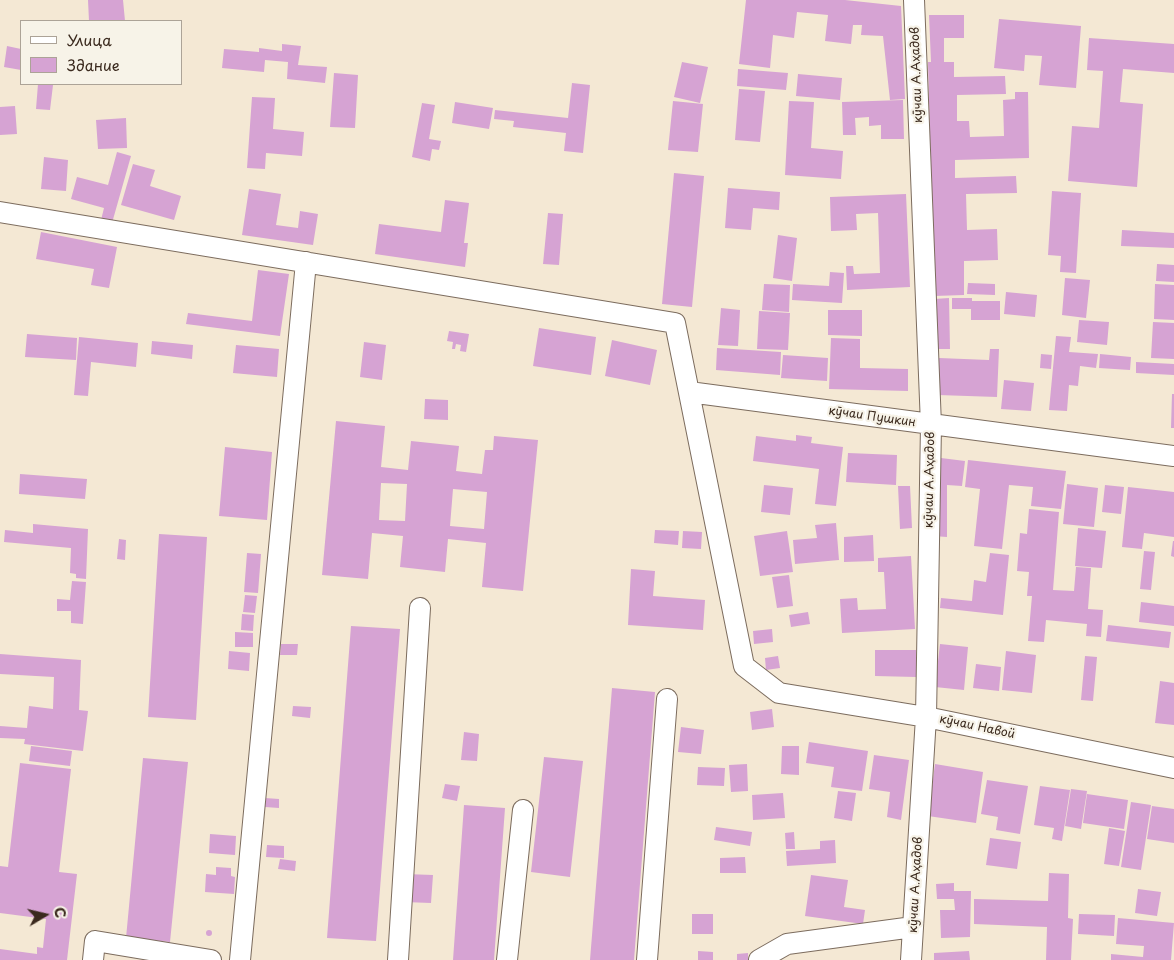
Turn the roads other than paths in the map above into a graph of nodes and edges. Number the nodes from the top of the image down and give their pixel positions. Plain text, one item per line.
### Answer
1 (914, 0) edge
2 (0, 212) edge
3 (306, 262) junction
4 (689, 392) junction
5 (931, 425) junction
6 (1174, 456) edge
7 (420, 608) dead end
8 (667, 699) dead end
9 (926, 717) junction
10 (1174, 768) edge
11 (522, 810) dead end
12 (913, 927) junction
13 (93, 960) edge
14 (210, 960) edge
15 (240, 960) edge
16 (398, 960) edge
17 (507, 960) edge
18 (647, 960) edge
19 (759, 960) edge
20 (911, 960) edge

1 - 5 street, кӯчаи А.Аҳадов
2 - 3 street
3 - 4 street
3 - 15 street
4 - 5 street, кӯчаи Пушкин
4 - 9 street, кӯчаи Навоӣ
5 - 6 street, кӯчаи Пушкин
5 - 9 street, кӯчаи А.Аҳадов
7 - 16 street
8 - 18 street
9 - 10 street, кӯчаи Навоӣ
9 - 12 street, кӯчаи А.Аҳадов
11 - 17 street
12 - 19 street
12 - 20 street, кӯчаи А.Аҳадов
13 - 14 street

